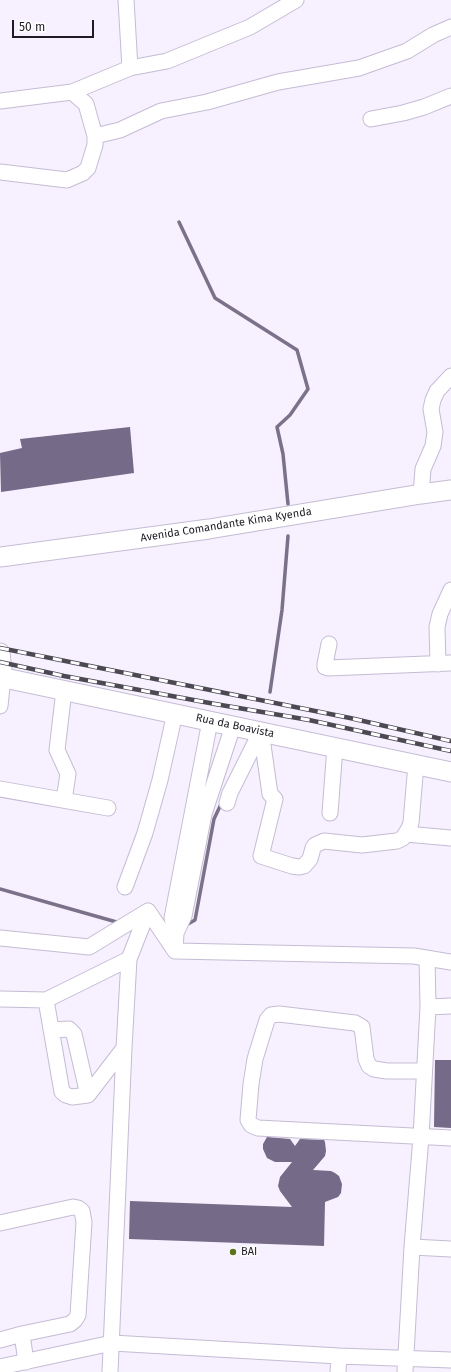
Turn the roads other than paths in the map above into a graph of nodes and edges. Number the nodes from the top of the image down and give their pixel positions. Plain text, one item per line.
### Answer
1 (126, 0) edge
2 (296, 0) edge
3 (451, 27) edge
4 (130, 68) junction
5 (72, 92) junction
6 (451, 96) edge
7 (0, 101) edge
8 (371, 119) dead end
9 (95, 136) junction
10 (0, 172) edge
11 (451, 376) edge
12 (451, 490) edge
13 (420, 494) junction
14 (0, 557) edge
15 (451, 590) edge
16 (329, 644) dead end
17 (0, 653) edge
18 (444, 664) edge
19 (7, 679) edge
20 (64, 690) junction
21 (0, 706) edge
22 (175, 713) junction
23 (210, 721) junction
24 (233, 726) junction
25 (261, 731) junction
26 (335, 747) junction
27 (416, 764) junction
28 (451, 772) edge
29 (0, 789) edge
30 (64, 800) junction
31 (227, 803) dead end
32 (108, 808) dead end
33 (330, 813) dead end
34 (406, 834) junction
35 (451, 838) edge
36 (126, 887) dead end
37 (148, 912) junction
38 (176, 933) junction
39 (0, 938) edge
40 (175, 951) junction
41 (427, 958) junction
42 (129, 959) junction
43 (451, 962) edge
44 (0, 999) edge
45 (46, 1000) junction
46 (451, 1006) edge
47 (428, 1007) junction
48 (51, 1030) junction
49 (124, 1048) junction
50 (424, 1071) junction
51 (88, 1095) junction
52 (421, 1137) junction
53 (451, 1138) edge
54 (0, 1223) edge
55 (412, 1247) junction
56 (451, 1248) edge
57 (22, 1334) junction
58 (0, 1340) edge
59 (112, 1343) junction
60 (339, 1356) junction
61 (451, 1360) edge
62 (26, 1362) junction
63 (405, 1365) edge
64 (0, 1367) edge
65 (110, 1372) edge
66 (338, 1372) edge

1 - 4 street
2 - 4 street
3 - 9 street
4 - 5 street
5 - 7 street
5 - 9 street
6 - 8 street
9 - 10 street
11 - 13 street
12 - 13 main road, Avenida Comandante Kima Kyenda
13 - 14 main road, Avenida Comandante Kima Kyenda
15 - 18 street
16 - 18 street
17 - 19 main road
19 - 20 main road, Rua da Boavista
19 - 21 street
20 - 22 main road, Rua da Boavista
20 - 30 street
22 - 23 main road, Rua da Boavista
22 - 36 street
23 - 24 main road, Rua da Boavista
23 - 38 street
24 - 25 main road, Rua da Boavista
24 - 38 street
25 - 26 main road, Rua da Boavista
25 - 31 street
25 - 34 street
26 - 27 main road, Rua da Boavista
26 - 33 street
27 - 28 main road, Rua da Boavista
27 - 34 street
29 - 30 street
30 - 32 street
34 - 35 street
37 - 39 street
37 - 40 street
37 - 42 street
38 - 40 street
40 - 41 street
41 - 43 street
41 - 47 street
42 - 45 street
42 - 49 street
44 - 45 street
45 - 48 street
46 - 47 street
47 - 50 street
48 - 51 street
48 - 51 street
49 - 51 street
49 - 59 street
50 - 52 street
50 - 52 street
52 - 53 street
52 - 55 street
54 - 57 street
55 - 56 street
55 - 63 street
57 - 58 street
57 - 62 street
59 - 60 street
59 - 62 street
59 - 65 street
60 - 63 street
60 - 66 street
61 - 63 street
62 - 64 street

